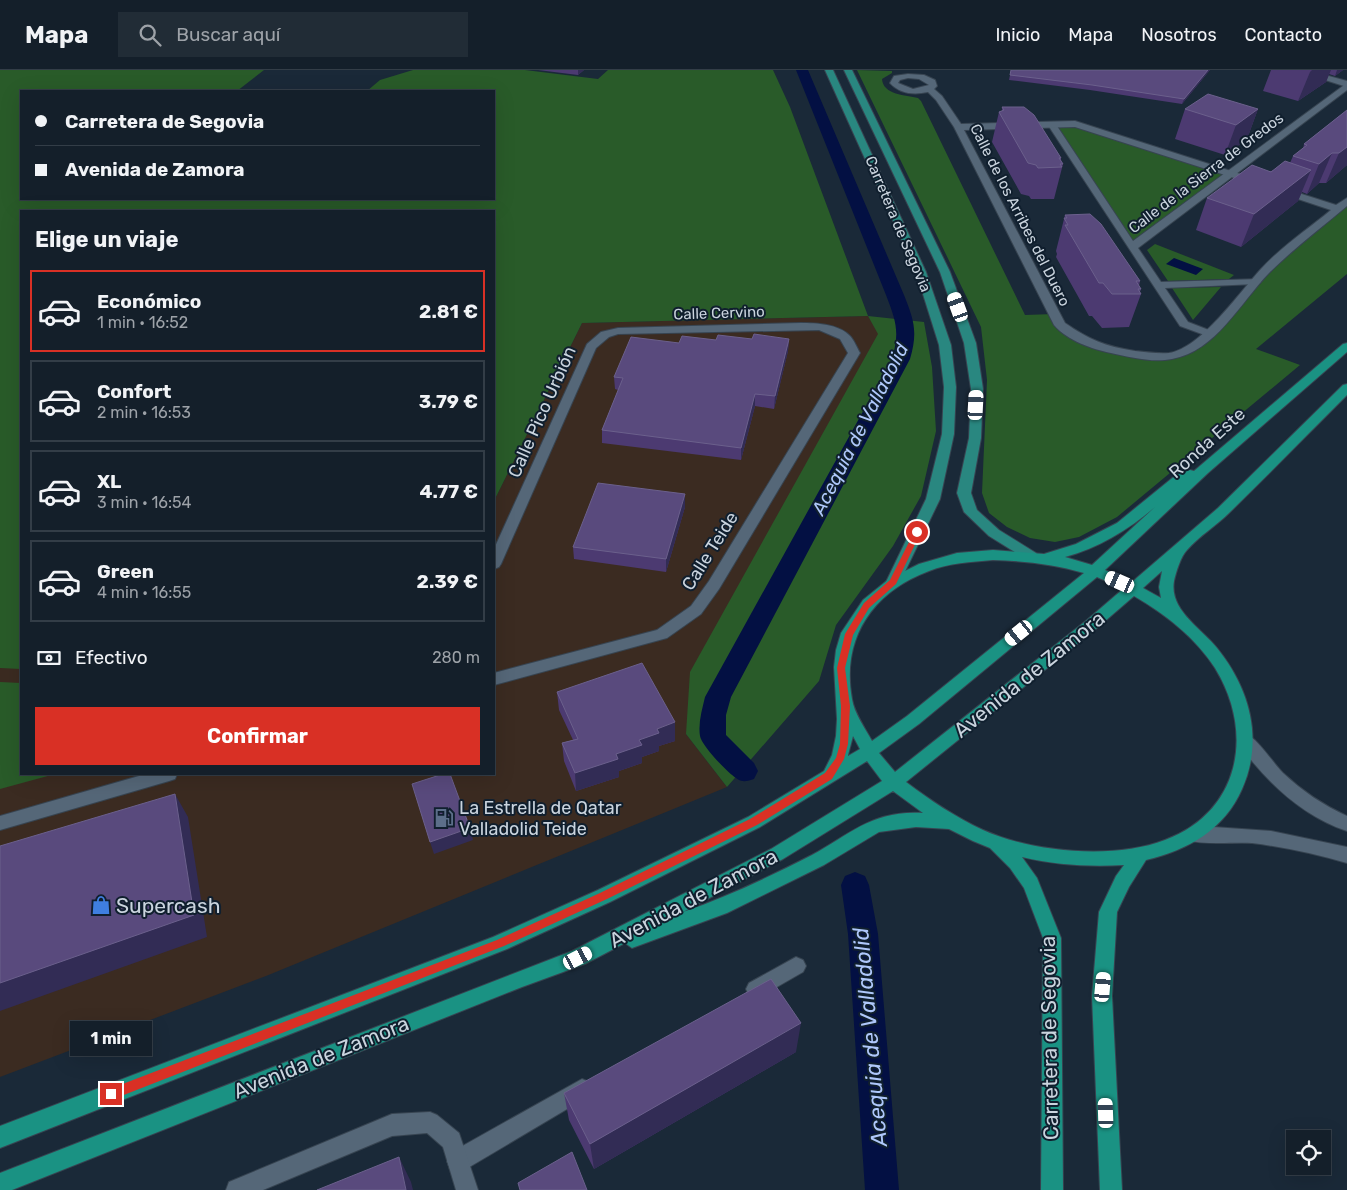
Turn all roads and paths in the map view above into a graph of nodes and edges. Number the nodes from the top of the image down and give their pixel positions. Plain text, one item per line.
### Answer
1 (829, 70) edge
2 (848, 70) edge
3 (1298, 70) edge
4 (928, 78) edge
5 (1347, 85) edge
6 (919, 91) junction
7 (939, 98) junction
8 (1052, 125) junction
9 (958, 127) junction
10 (1229, 174) junction
11 (1347, 201) edge
12 (1338, 209) junction
13 (1132, 247) junction
14 (1256, 281) junction
15 (1158, 285) junction
16 (834, 331) joint
17 (605, 334) joint
18 (1210, 334) junction
19 (1347, 346) edge
20 (1347, 388) edge
21 (1203, 470) junction
22 (1180, 548) junction
23 (1036, 557) junction
24 (495, 562) edge
25 (1095, 571) junction
26 (893, 582) junction
27 (1133, 588) junction
28 (1185, 624) junction
29 (495, 679) edge
30 (846, 706) junction
31 (1246, 741) junction
32 (868, 752) junction
33 (166, 775) edge
34 (829, 776) junction
35 (894, 782) junction
36 (949, 822) junction
37 (0, 823) edge
38 (1347, 824) edge
39 (1193, 835) junction
40 (995, 842) junction
41 (1140, 855) junction
42 (1347, 855) edge
43 (578, 958) junction
44 (796, 966) dead end
45 (737, 1000) edge
46 (600, 1079) edge
47 (0, 1138) edge
48 (458, 1161) junction
49 (0, 1184) edge
50 (237, 1190) edge
51 (467, 1190) edge
52 (1052, 1190) edge
53 (1111, 1190) edge

1 - 26 main road, Carretera de Segovia
2 - 23 main road, Carretera de Segovia
3 - 5 street
4 - 6 street
4 - 6 street
4 - 7 street, Calle de los Arribes del Duero
5 - 10 street, Calle de la Sierra de Gredos
6 - 7 street
7 - 9 street, Calle de los Arribes del Duero
8 - 9 street
8 - 10 street
8 - 13 street
9 - 18 street, Calle de los Arribes del Duero
10 - 12 street
10 - 13 street, Calle de la Sierra de Gredos
11 - 12 street, Calle de los Arribes del Duero
12 - 14 street, Calle de los Arribes del Duero
13 - 15 street, Calle de la Sierra de Gredos
14 - 15 street
14 - 18 street, Calle de los Arribes del Duero
15 - 18 street, Calle de la Sierra de Gredos
16 - 17 street, Calle Cervino
16 - 29 street, Calle Teide
17 - 24 street, Calle Pico Urbión
19 - 21 highway, Ronda Este
20 - 22 highway
21 - 23 highway
21 - 25 highway, Ronda Este
22 - 27 highway
22 - 28 highway
23 - 25 highway
23 - 26 highway
25 - 27 highway
25 - 32 highway, Avenida de Zamora
26 - 30 highway
27 - 28 highway
27 - 35 highway, Avenida de Zamora
28 - 31 highway
30 - 32 highway
30 - 34 highway
31 - 38 street
31 - 39 highway
32 - 34 highway, Avenida de Zamora
32 - 35 highway
33 - 37 street
34 - 47 highway, Avenida de Zamora
35 - 36 highway
35 - 43 highway, Avenida de Zamora
36 - 40 highway
36 - 43 highway
39 - 41 highway
39 - 42 street
40 - 41 highway
40 - 52 highway, Carretera de Segovia
41 - 53 highway
43 - 49 highway, Avenida de Zamora
44 - 45 street
46 - 48 street
48 - 50 street
48 - 51 street

